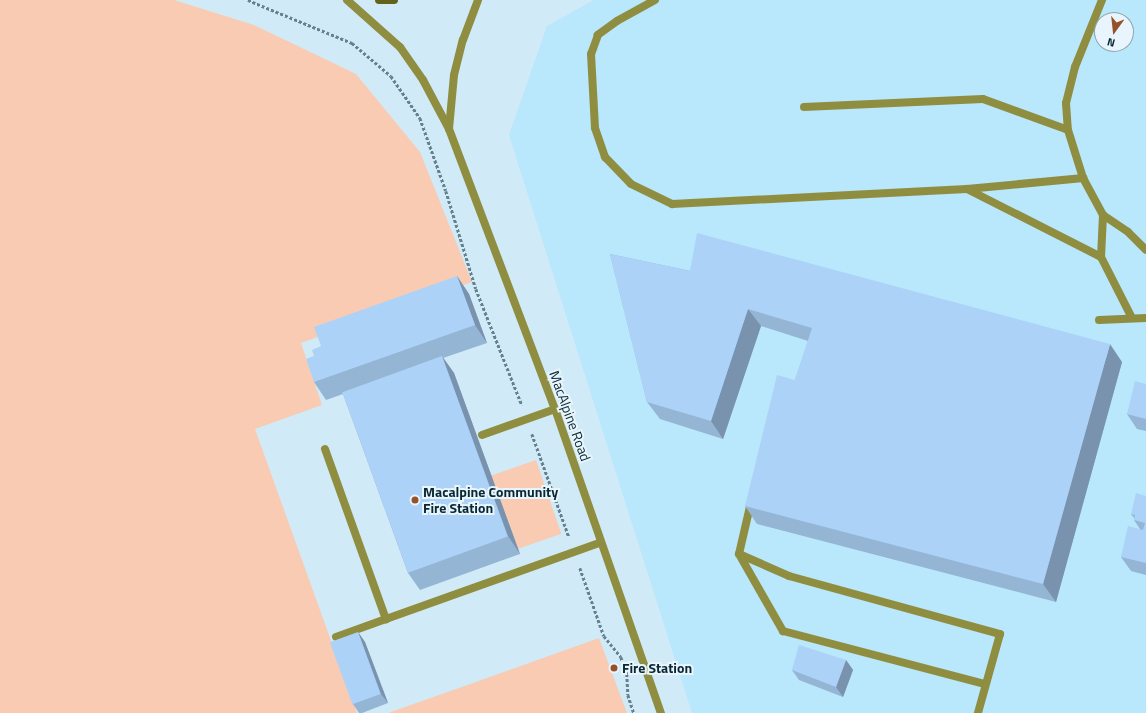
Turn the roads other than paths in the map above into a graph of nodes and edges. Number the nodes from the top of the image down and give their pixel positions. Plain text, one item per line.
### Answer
1 (347, 0) edge
2 (379, 0) edge
3 (394, 0) edge
4 (478, 0) edge
5 (655, 0) edge
6 (1102, 0) edge
7 (804, 107) dead end
8 (450, 129) junction
9 (1068, 130) junction
10 (1083, 178) junction
11 (967, 189) junction
12 (1103, 215) junction
13 (1146, 250) edge
14 (1101, 257) junction
15 (1132, 318) junction
16 (1146, 318) edge
17 (1099, 320) dead end
18 (555, 409) junction
19 (482, 435) dead end
20 (325, 449) dead end
21 (753, 493) edge
22 (600, 543) junction
23 (739, 554) junction
24 (386, 619) junction
25 (336, 637) dead end
26 (985, 684) junction
27 (661, 713) edge
28 (978, 713) edge

1 - 8 street, MacAlpine Road
2 - 3 main road
4 - 8 street, MacAlpine Road
5 - 11 street
6 - 9 street
7 - 9 street
8 - 18 street, MacAlpine Road
9 - 10 street
10 - 11 street
10 - 12 street
11 - 14 street
12 - 13 street
12 - 14 street
14 - 15 street
15 - 16 street
15 - 17 street
18 - 19 street
18 - 22 street, MacAlpine Road
20 - 24 street
21 - 23 street
22 - 24 street
22 - 27 street, MacAlpine Road
23 - 26 street
23 - 26 street
24 - 25 street
26 - 28 street

